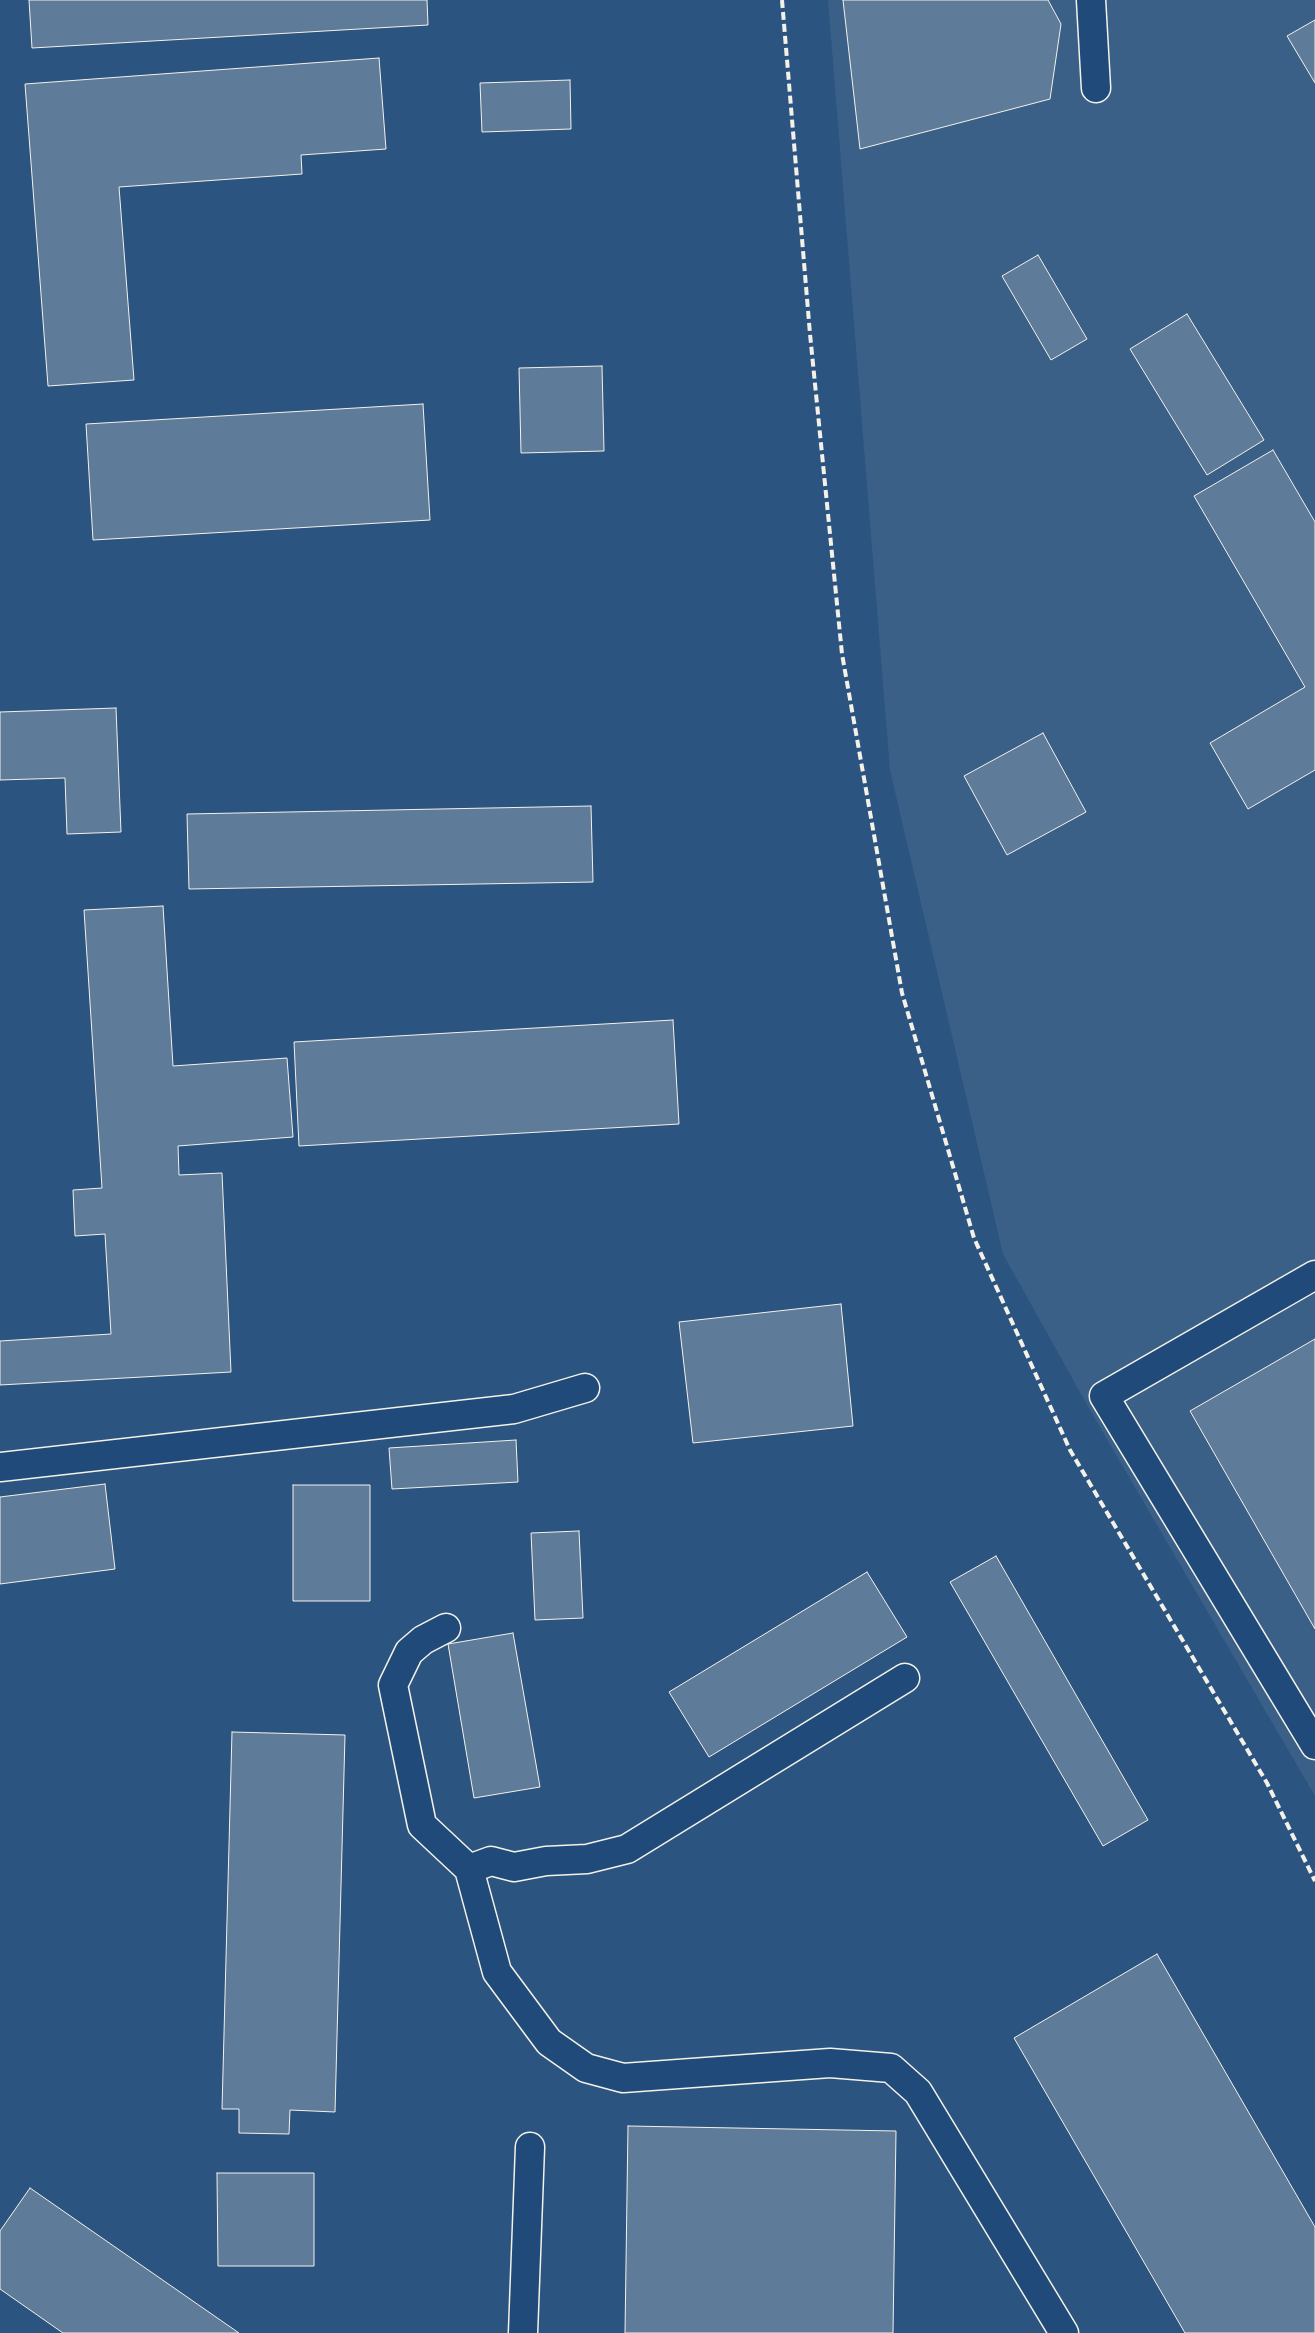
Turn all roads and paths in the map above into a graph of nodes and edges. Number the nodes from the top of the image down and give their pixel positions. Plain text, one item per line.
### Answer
1 (1091, 0) edge
2 (1096, 88) dead end
3 (1315, 1276) edge
4 (586, 1388) dead end
5 (0, 1467) edge
6 (446, 1628) dead end
7 (905, 1678) dead end
8 (1315, 1745) edge
9 (469, 1869) junction
10 (530, 2147) dead end
11 (523, 2333) edge
12 (1064, 2333) edge

1 - 2 lane
3 - 8 lane
4 - 5 lane
6 - 9 lane
7 - 9 lane
9 - 12 lane
10 - 11 lane

